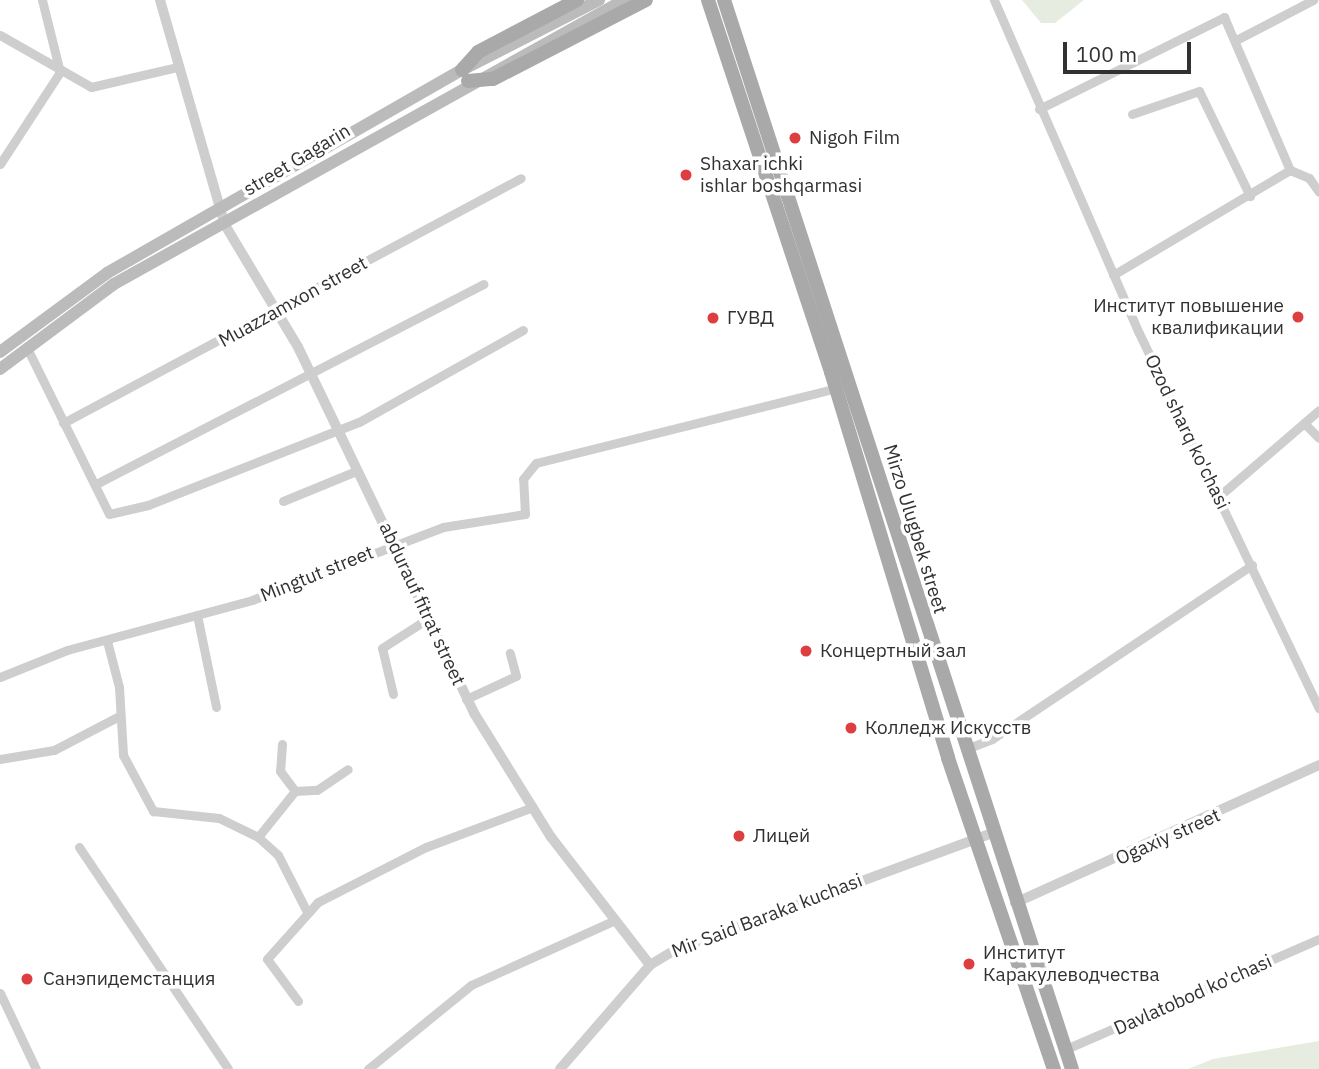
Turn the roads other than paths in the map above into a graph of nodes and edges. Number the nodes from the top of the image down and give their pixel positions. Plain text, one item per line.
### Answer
1 (42, 0) edge
2 (160, 0) edge
3 (576, 0) edge
4 (598, 0) edge
5 (624, 0) edge
6 (646, 0) edge
7 (724, 0) edge
8 (994, 0) edge
9 (707, 1) edge
10 (1316, 1) edge
11 (0, 35) edge
12 (1238, 39) junction
13 (177, 67) junction
14 (60, 72) junction
15 (465, 76) junction
16 (1039, 109) junction
17 (1132, 114) dead end
18 (1, 159) edge
19 (1290, 170) junction
20 (521, 178) dead end
21 (1319, 192) edge
22 (1250, 196) junction
23 (221, 206) junction
24 (225, 225) junction
25 (1113, 275) junction
26 (483, 284) dead end
27 (275, 313) junction
28 (523, 330) dead end
29 (27, 348) junction
30 (0, 352) edge
31 (0, 369) edge
32 (310, 373) junction
33 (836, 388) junction
34 (1319, 410) edge
35 (63, 423) junction
36 (1304, 423) junction
37 (336, 432) junction
38 (1319, 438) edge
39 (356, 471) junction
40 (96, 484) junction
41 (1219, 497) junction
42 (283, 501) dead end
43 (397, 542) junction
44 (1252, 565) junction
45 (197, 615) junction
46 (429, 618) junction
47 (107, 641) junction
48 (510, 653) dead end
49 (0, 677) edge
50 (393, 694) dead end
51 (466, 699) junction
52 (216, 707) dead end
53 (1319, 708) edge
54 (119, 716) junction
55 (282, 744) dead end
56 (964, 750) junction
57 (0, 759) edge
58 (1319, 765) edge
59 (348, 769) dead end
60 (295, 791) junction
61 (533, 807) junction
62 (992, 833) junction
63 (258, 837) junction
64 (976, 840) junction
65 (79, 847) dead end
66 (1015, 903) junction
67 (307, 912) junction
68 (613, 921) junction
69 (1319, 939) edge
70 (650, 965) junction
71 (0, 993) edge
72 (299, 1001) dead end
73 (1066, 1049) junction
74 (36, 1069) edge
75 (229, 1069) edge
76 (368, 1069) edge
77 (561, 1069) edge
78 (1054, 1069) edge
79 (1072, 1069) edge

1 - 14 street
2 - 13 street, abdurauf fitrat street
3 - 15 main road
4 - 15 main road, street Gagarin
5 - 15 main road, street Gagarin
6 - 15 main road
7 - 56 main road, Mirzo Ulugbek street
8 - 16 street, Ozod sharq ko'chasi
9 - 33 main road, Mirzo Ulugbek street
10 - 12 street
11 - 14 street
12 - 16 street
12 - 19 street
13 - 14 street
13 - 23 street, abdurauf fitrat street
14 - 18 street
15 - 23 main road, street Gagarin
15 - 24 main road, street Gagarin
16 - 25 street, Ozod sharq ko'chasi
17 - 22 street
19 - 21 street
19 - 22 street
20 - 27 street, Muazzamxon street
22 - 25 street
23 - 24 street, abdurauf fitrat street
23 - 30 main road, street Gagarin
24 - 27 street, abdurauf fitrat street
24 - 29 main road, street Gagarin
25 - 41 street, Ozod sharq ko'chasi
26 - 32 street
27 - 32 street, abdurauf fitrat street
27 - 35 street, Muazzamxon street
28 - 37 street
29 - 31 main road, street Gagarin
29 - 35 street
32 - 37 street, abdurauf fitrat street
32 - 40 street
33 - 43 street, Mingtut street
33 - 64 main road, Mirzo Ulugbek street
34 - 36 street
35 - 40 street
36 - 38 street
36 - 41 street
37 - 39 street, abdurauf fitrat street
37 - 40 street
39 - 42 street
39 - 43 street, abdurauf fitrat street
41 - 44 street, Ozod sharq ko'chasi
43 - 45 street, Mingtut street
43 - 46 street, abdurauf fitrat street
44 - 53 street, Ozod sharq ko'chasi
44 - 56 street
45 - 47 street, Mingtut street
45 - 52 street
46 - 50 street
46 - 51 street, abdurauf fitrat street
47 - 49 street, Mingtut street
47 - 54 street
48 - 51 street
51 - 61 street, abdurauf fitrat street
54 - 57 street
54 - 63 street
55 - 60 street
56 - 62 main road, Mirzo Ulugbek street
58 - 66 street, Ogaxiy street
59 - 60 street
60 - 63 street
61 - 67 street
61 - 68 street, abdurauf fitrat street
62 - 64 street, Mir Said Baraka kuchasi
62 - 66 main road, Mirzo Ulugbek street
63 - 67 street
64 - 70 street, Mir Said Baraka kuchasi
64 - 78 main road, Mirzo Ulugbek street
65 - 75 street
66 - 73 main road, Mirzo Ulugbek street
67 - 72 street
68 - 70 street, abdurauf fitrat street
68 - 76 street
69 - 73 street, Davlatobod ko'chasi
70 - 77 street, Mir Said Baraka kuchasi
71 - 74 street
73 - 79 main road, Mirzo Ulugbek street

